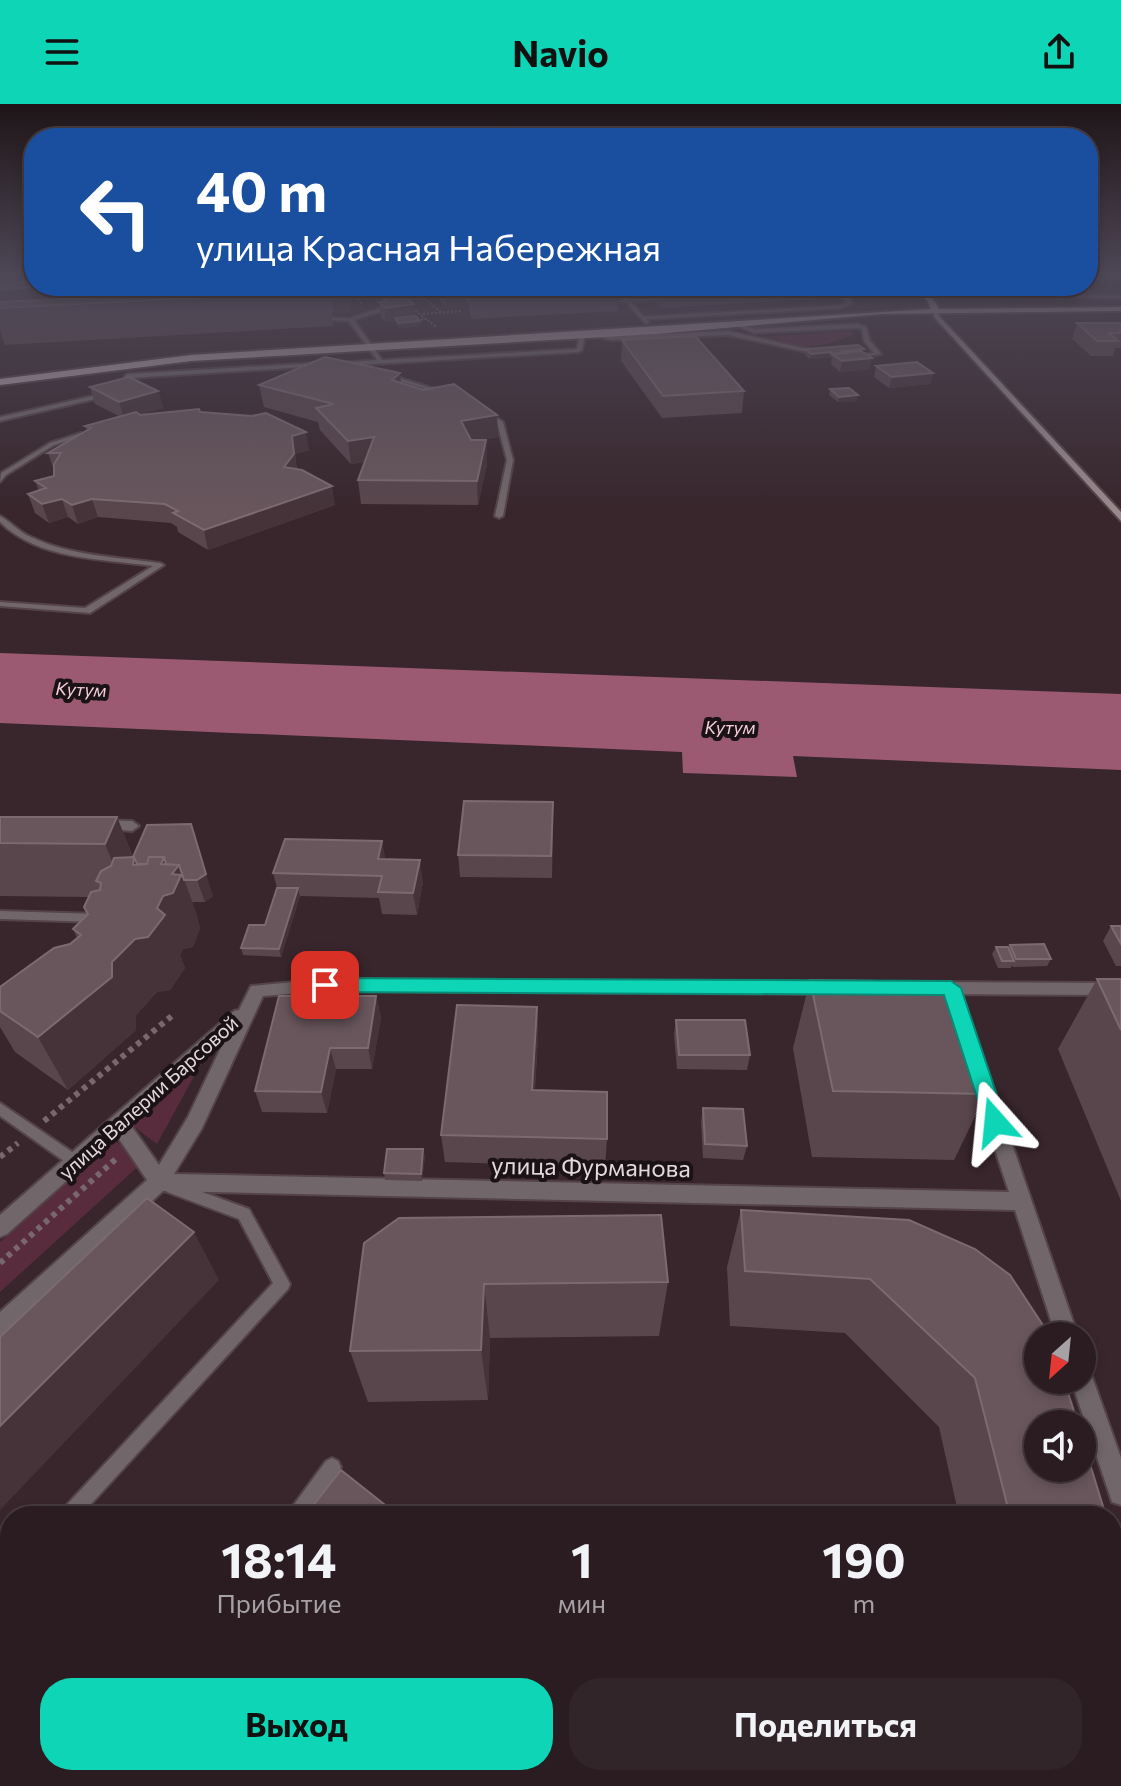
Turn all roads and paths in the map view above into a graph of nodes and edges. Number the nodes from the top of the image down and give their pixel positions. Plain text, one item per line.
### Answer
1 (289, 352) edge
2 (359, 352) edge
3 (373, 352) edge
4 (534, 352) edge
5 (809, 352) edge
6 (877, 352) edge
7 (969, 352) edge
8 (843, 357) edge
9 (834, 358) edge
10 (380, 361) junction
11 (367, 362) junction
12 (335, 364) edge
13 (319, 365) edge
14 (0, 382) edge
15 (447, 393) edge
16 (474, 406) edge
17 (0, 419) edge
18 (81, 435) edge
19 (0, 480) edge
20 (499, 516) dead end
21 (0, 518) edge
22 (1121, 518) edge
23 (0, 604) edge
24 (88, 824) edge
25 (132, 826) dead end
26 (0, 915) edge
27 (101, 931) edge
28 (840, 988) edge
29 (920, 988) edge
30 (1121, 989) edge
31 (244, 1012) junction
32 (173, 1015) dead end
33 (975, 1059) edge
34 (0, 1109) edge
35 (119, 1123) junction
36 (33, 1130) junction
37 (128, 1148) dead end
38 (0, 1157) edge
39 (76, 1162) junction
40 (159, 1182) junction
41 (1022, 1201) junction
42 (0, 1228) edge
43 (0, 1263) edge
44 (1062, 1322) edge
45 (0, 1326) edge
46 (1087, 1394) edge
47 (332, 1467) dead end
48 (1121, 1493) edge
49 (77, 1506) edge
50 (303, 1506) edge

1 - 14 main road
2 - 11 lane
3 - 10 lane
4 - 10 lane
5 - 9 lane
6 - 8 lane
7 - 22 main road
10 - 11 lane
11 - 12 lane
11 - 15 lane
13 - 17 lane
16 - 20 lane
18 - 19 lane
21 - 23 lane
24 - 25 street
26 - 27 lane
28 - 31 street
29 - 30 street
31 - 35 street, улица Валерии Барсовой
31 - 40 street, улица Валерии Барсовой
32 - 36 path
33 - 41 street
34 - 36 lane
35 - 39 street, улица Валерии Барсовой
35 - 40 street
36 - 38 path
36 - 39 lane
37 - 43 path
39 - 42 street, улица Валерии Барсовой
40 - 41 street, улица Фурманова
40 - 45 street, улица Валерии Барсовой
40 - 49 lane
41 - 44 street
46 - 48 street
47 - 50 lane

